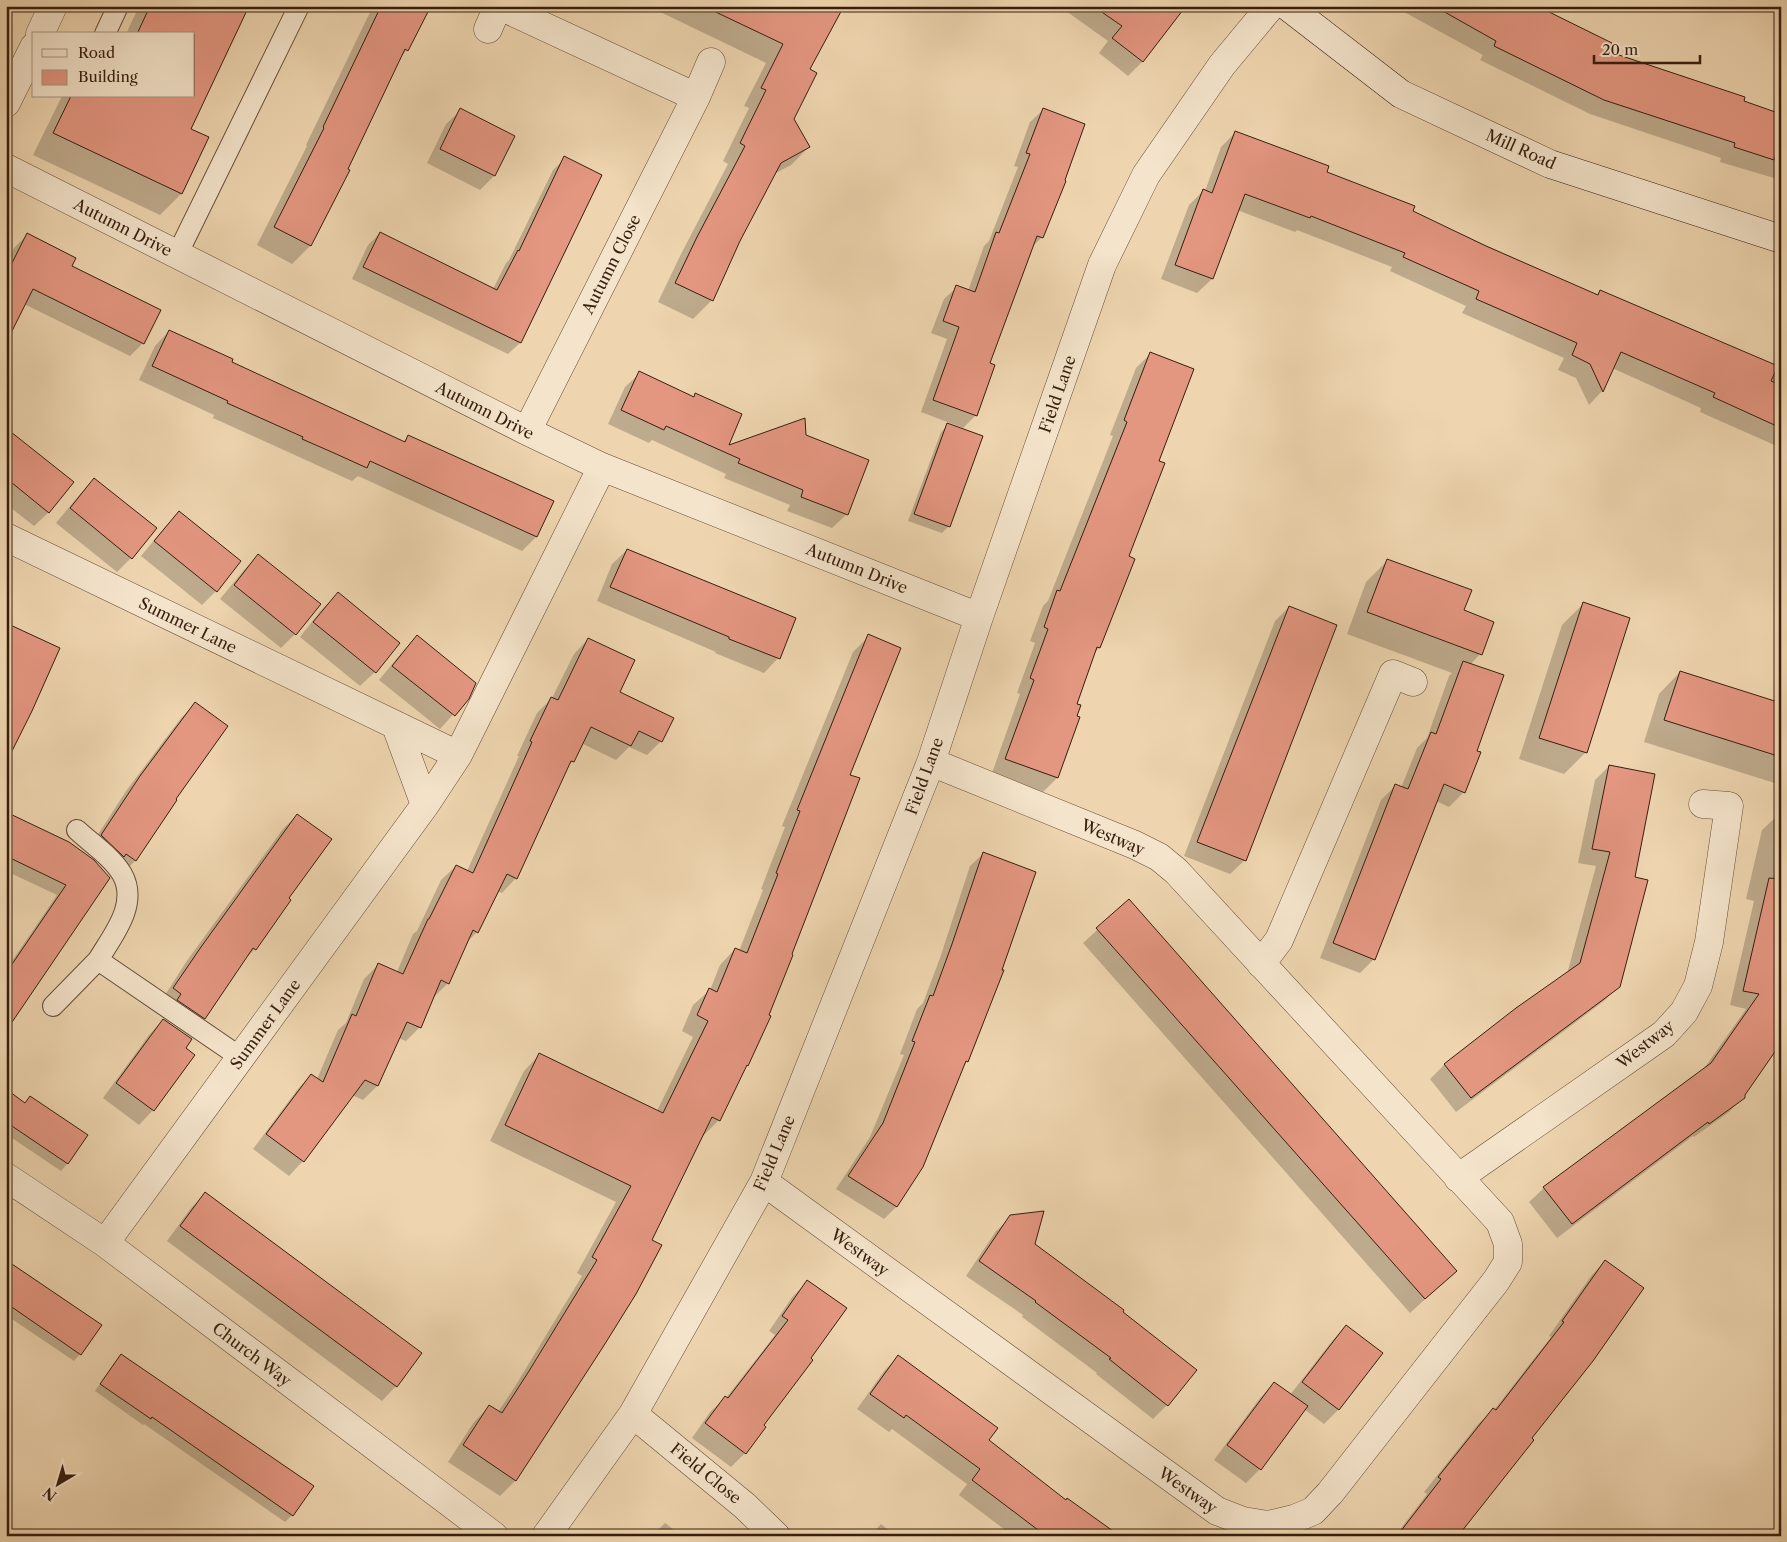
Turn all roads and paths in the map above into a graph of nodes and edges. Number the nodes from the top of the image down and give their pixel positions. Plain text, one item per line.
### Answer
1 (54, 6) edge
2 (118, 6) edge
3 (299, 6) edge
4 (1271, 6) edge
5 (1287, 6) edge
6 (495, 14) edge
7 (41, 32) edge
8 (106, 32) edge
9 (32, 51) edge
10 (711, 62) dead end
11 (696, 97) junction
12 (6, 103) edge
13 (6, 168) edge
14 (1781, 239) edge
15 (177, 255) junction
16 (527, 431) junction
17 (602, 467) junction
18 (6, 537) edge
19 (979, 617) junction
20 (1413, 682) dead end
21 (396, 726) junction
22 (458, 755) junction
23 (931, 762) junction
24 (1703, 804) dead end
25 (425, 805) junction
26 (78, 830) dead end
27 (98, 960) junction
28 (1261, 964) junction
29 (54, 1006) dead end
30 (240, 1058) junction
31 (6, 1177) edge
32 (1458, 1178) junction
33 (764, 1182) junction
34 (104, 1243) junction
35 (633, 1414) junction
36 (494, 1536) edge
37 (546, 1536) edge
38 (776, 1536) edge

1 - 7 street
2 - 8 lane
3 - 15 lane
4 - 19 street, Field Lane
5 - 14 street, Mill Road
6 - 11 street
9 - 12 street
10 - 11 street, Autumn Close
11 - 16 street, Autumn Close
13 - 15 street, Autumn Drive
15 - 16 street, Autumn Drive
16 - 17 street, Autumn Drive
17 - 19 street, Autumn Drive
17 - 22 street, Summer Lane
18 - 21 street, Summer Lane
19 - 23 street, Field Lane
20 - 28 street
21 - 22 street, Summer Lane
21 - 25 street
22 - 25 street, Summer Lane
23 - 28 street, Westway
23 - 33 street, Field Lane
24 - 32 street, Westway
25 - 30 street, Summer Lane
26 - 27 lane
27 - 29 lane
27 - 30 lane
28 - 32 street, Westway
30 - 34 street, Summer Lane
31 - 34 street, Church Way
32 - 33 street, Westway
33 - 35 street, Field Lane
34 - 36 street, Church Way
35 - 37 street, Field Lane
35 - 38 street, Field Close

